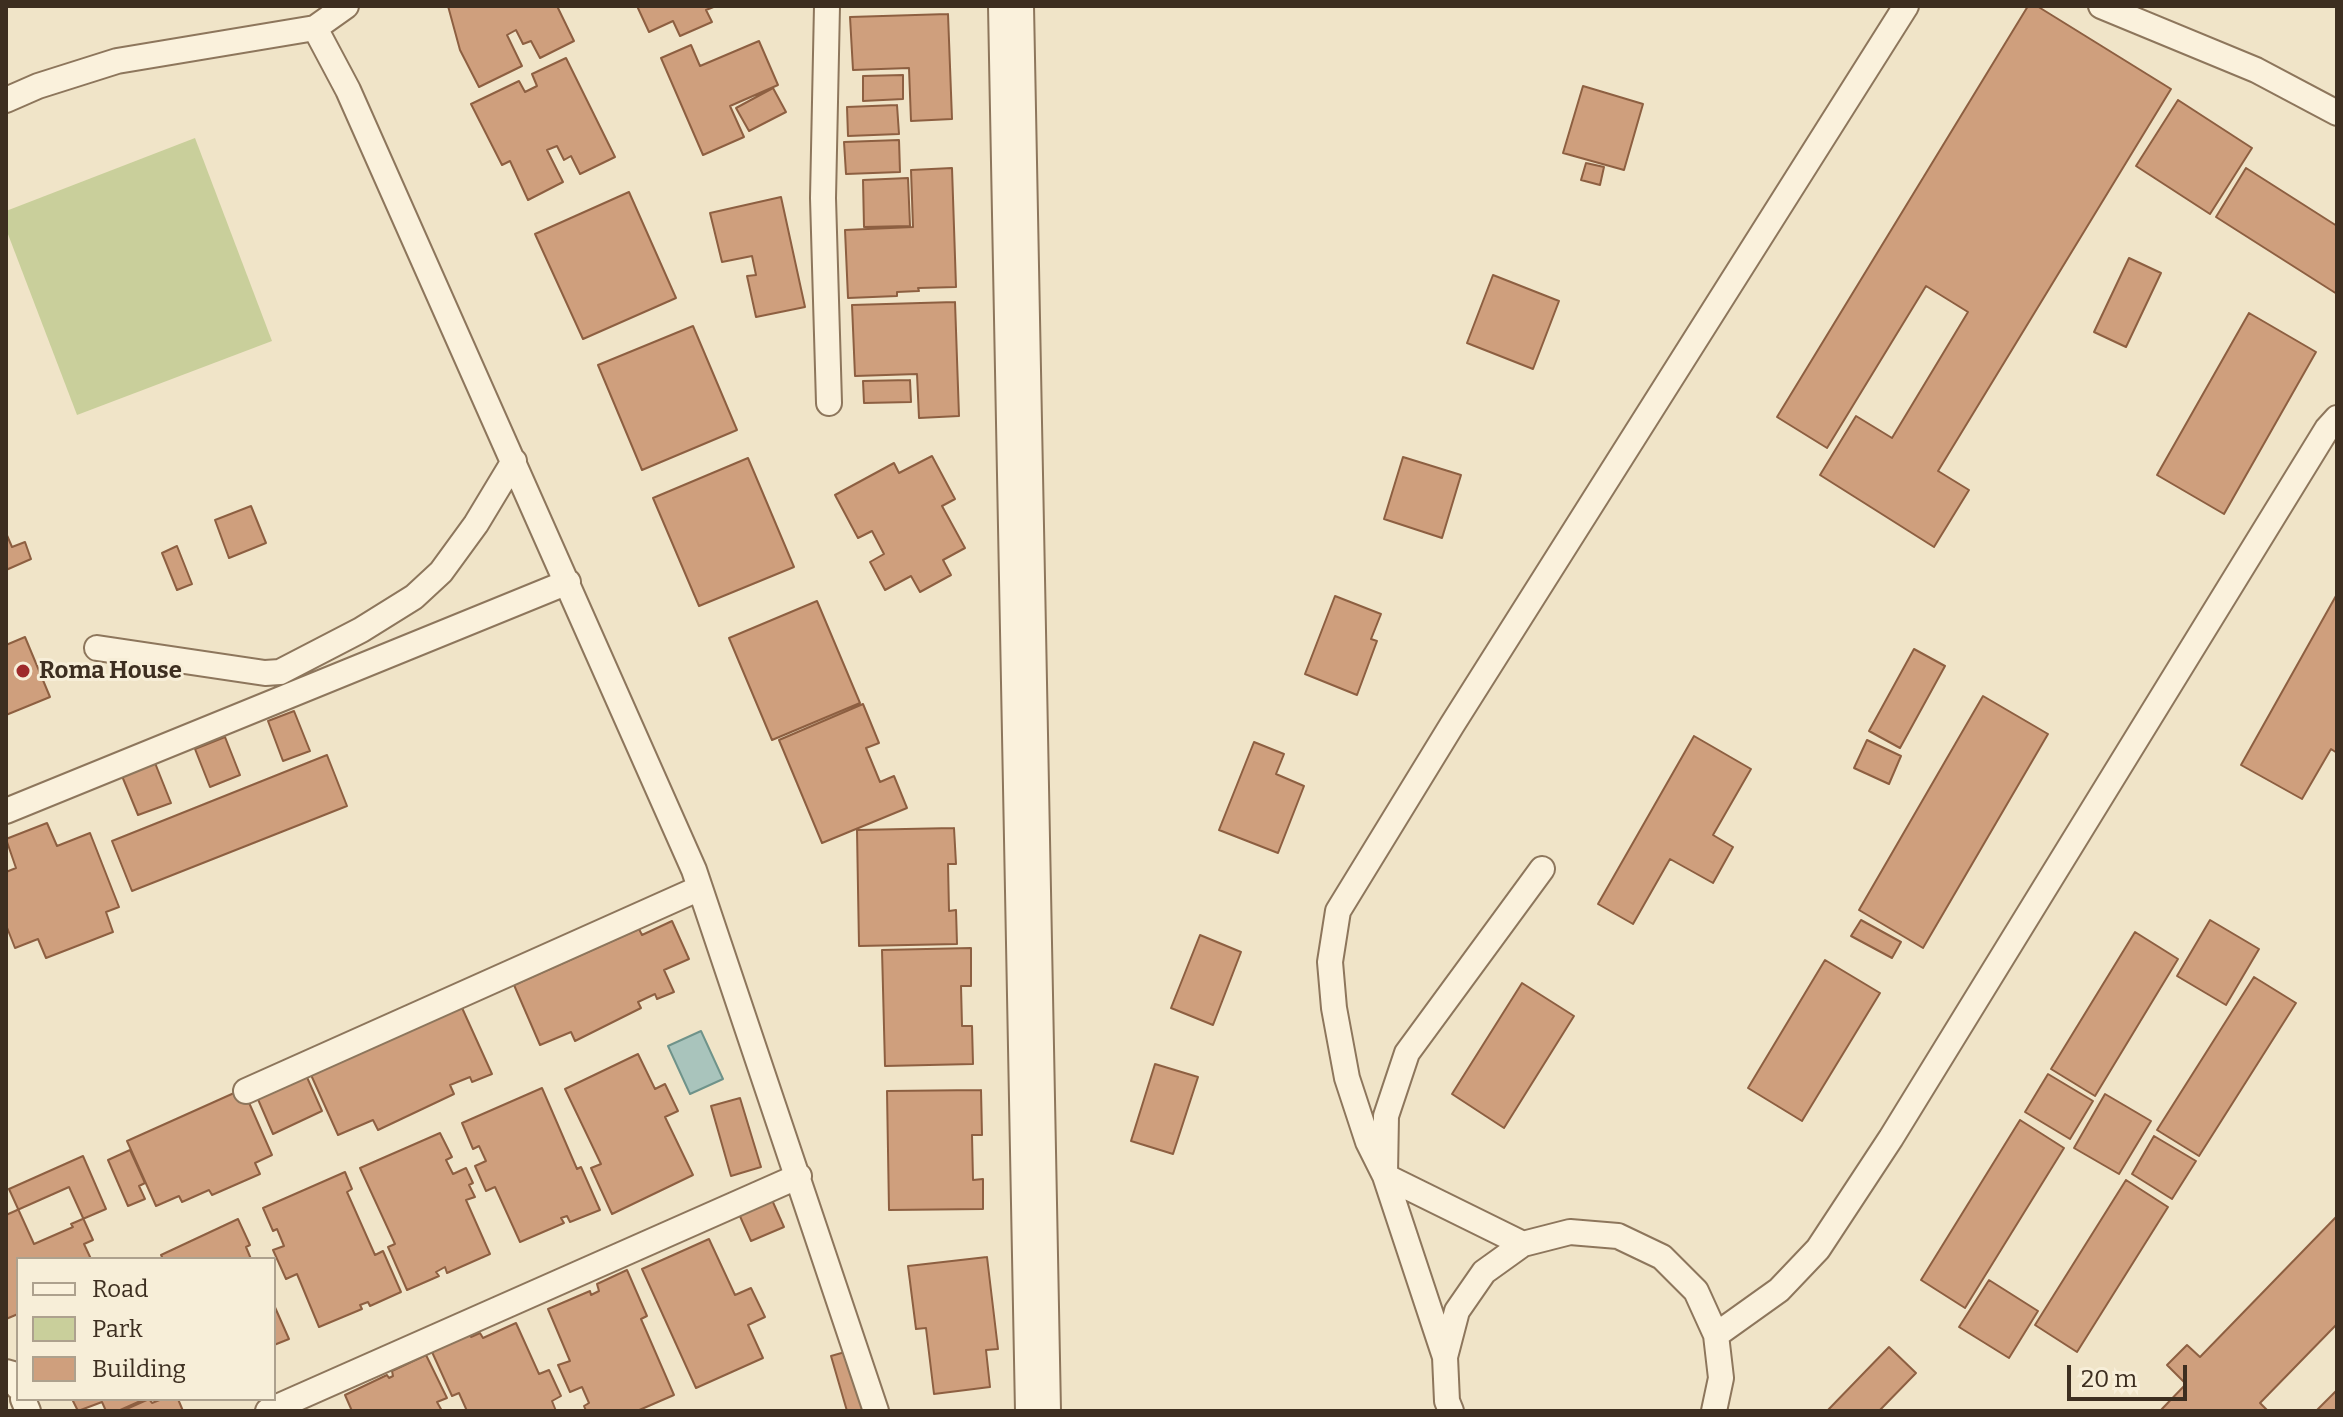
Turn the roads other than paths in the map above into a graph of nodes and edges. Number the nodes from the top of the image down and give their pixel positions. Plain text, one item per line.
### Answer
1 (346, 6) edge
2 (827, 6) edge
3 (1011, 6) edge
4 (1906, 6) edge
5 (2101, 6) edge
6 (315, 28) junction
7 (6, 100) edge
8 (2337, 113) edge
9 (829, 403) dead end
10 (2337, 418) edge
11 (514, 461) junction
12 (568, 582) junction
13 (97, 648) dead end
14 (6, 811) edge
15 (1542, 869) dead end
16 (700, 888) junction
17 (246, 1091) dead end
18 (799, 1176) junction
19 (1385, 1176) junction
20 (1523, 1244) junction
21 (1716, 1335) junction
22 (1445, 1357) junction
23 (268, 1411) edge
24 (876, 1411) edge
25 (1038, 1411) edge
26 (1451, 1411) edge
27 (1714, 1411) edge

1 - 6 lane
2 - 9 lane
3 - 25 street
4 - 19 lane
5 - 8 lane
6 - 7 lane
6 - 11 lane
10 - 21 lane
11 - 12 lane
11 - 13 lane
12 - 14 lane
12 - 16 lane
15 - 19 lane
16 - 17 lane
16 - 18 lane
18 - 23 lane
18 - 24 lane
19 - 20 lane
19 - 22 lane
20 - 21 lane
20 - 22 lane
21 - 27 lane
22 - 26 lane

